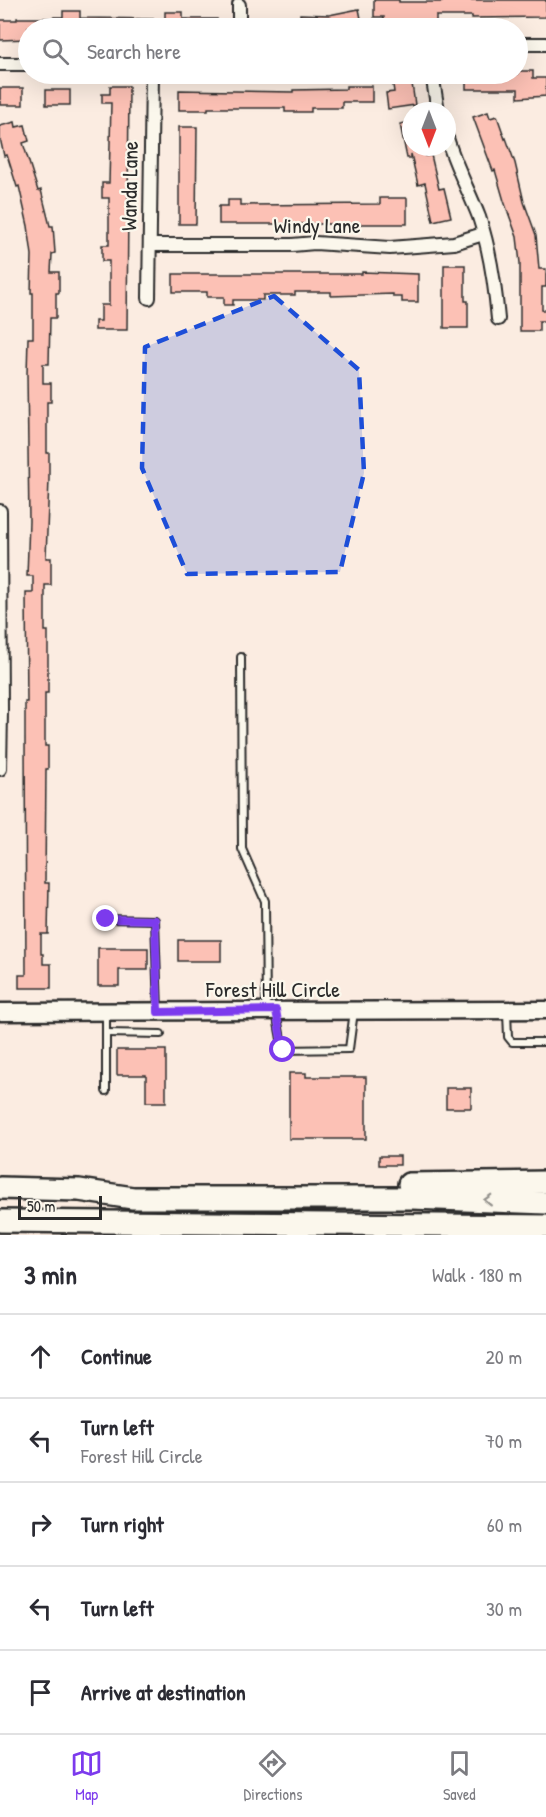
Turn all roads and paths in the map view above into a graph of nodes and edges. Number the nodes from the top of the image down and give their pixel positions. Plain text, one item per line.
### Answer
1 (239, 5) dead end
2 (239, 18) edge
3 (528, 44) edge
4 (546, 44) edge
5 (0, 64) edge
6 (18, 64) edge
7 (152, 84) edge
8 (434, 84) edge
9 (437, 102) edge
10 (454, 156) edge
11 (483, 234) junction
12 (150, 245) junction
13 (149, 298) dead end
14 (498, 319) dead end
15 (0, 511) edge
16 (241, 657) dead end
17 (1, 712) edge
18 (0, 769) edge
19 (106, 919) dead end
20 (271, 1010) junction
21 (546, 1010) edge
22 (354, 1011) junction
23 (507, 1011) junction
24 (0, 1012) edge
25 (106, 1012) junction
26 (158, 1012) junction
27 (106, 1033) junction
28 (162, 1034) dead end
29 (546, 1042) edge
30 (106, 1091) dead end
31 (546, 1182) edge
32 (0, 1188) edge
33 (79, 1190) junction
34 (546, 1203) edge
35 (0, 1221) edge
36 (546, 1226) edge

1 - 2 street
3 - 4 street
5 - 6 street
7 - 12 street, Wanda Lane
8 - 9 street
10 - 11 street
11 - 12 street, Windy Lane
11 - 14 street
12 - 13 street, Wanda Lane
15 - 17 street
16 - 20 lane
17 - 18 street
19 - 26 lane
20 - 22 street, Forest Hill Circle
20 - 22 lane
20 - 26 street, Forest Hill Circle
21 - 23 street, Forest Hill Circle
22 - 23 street, Forest Hill Circle
23 - 29 lane
24 - 25 street, Forest Hill Circle
25 - 26 street, Forest Hill Circle
25 - 27 lane
27 - 28 lane
27 - 30 lane
31 - 33 highway
32 - 33 highway
34 -> 33 highway
35 - 36 highway

